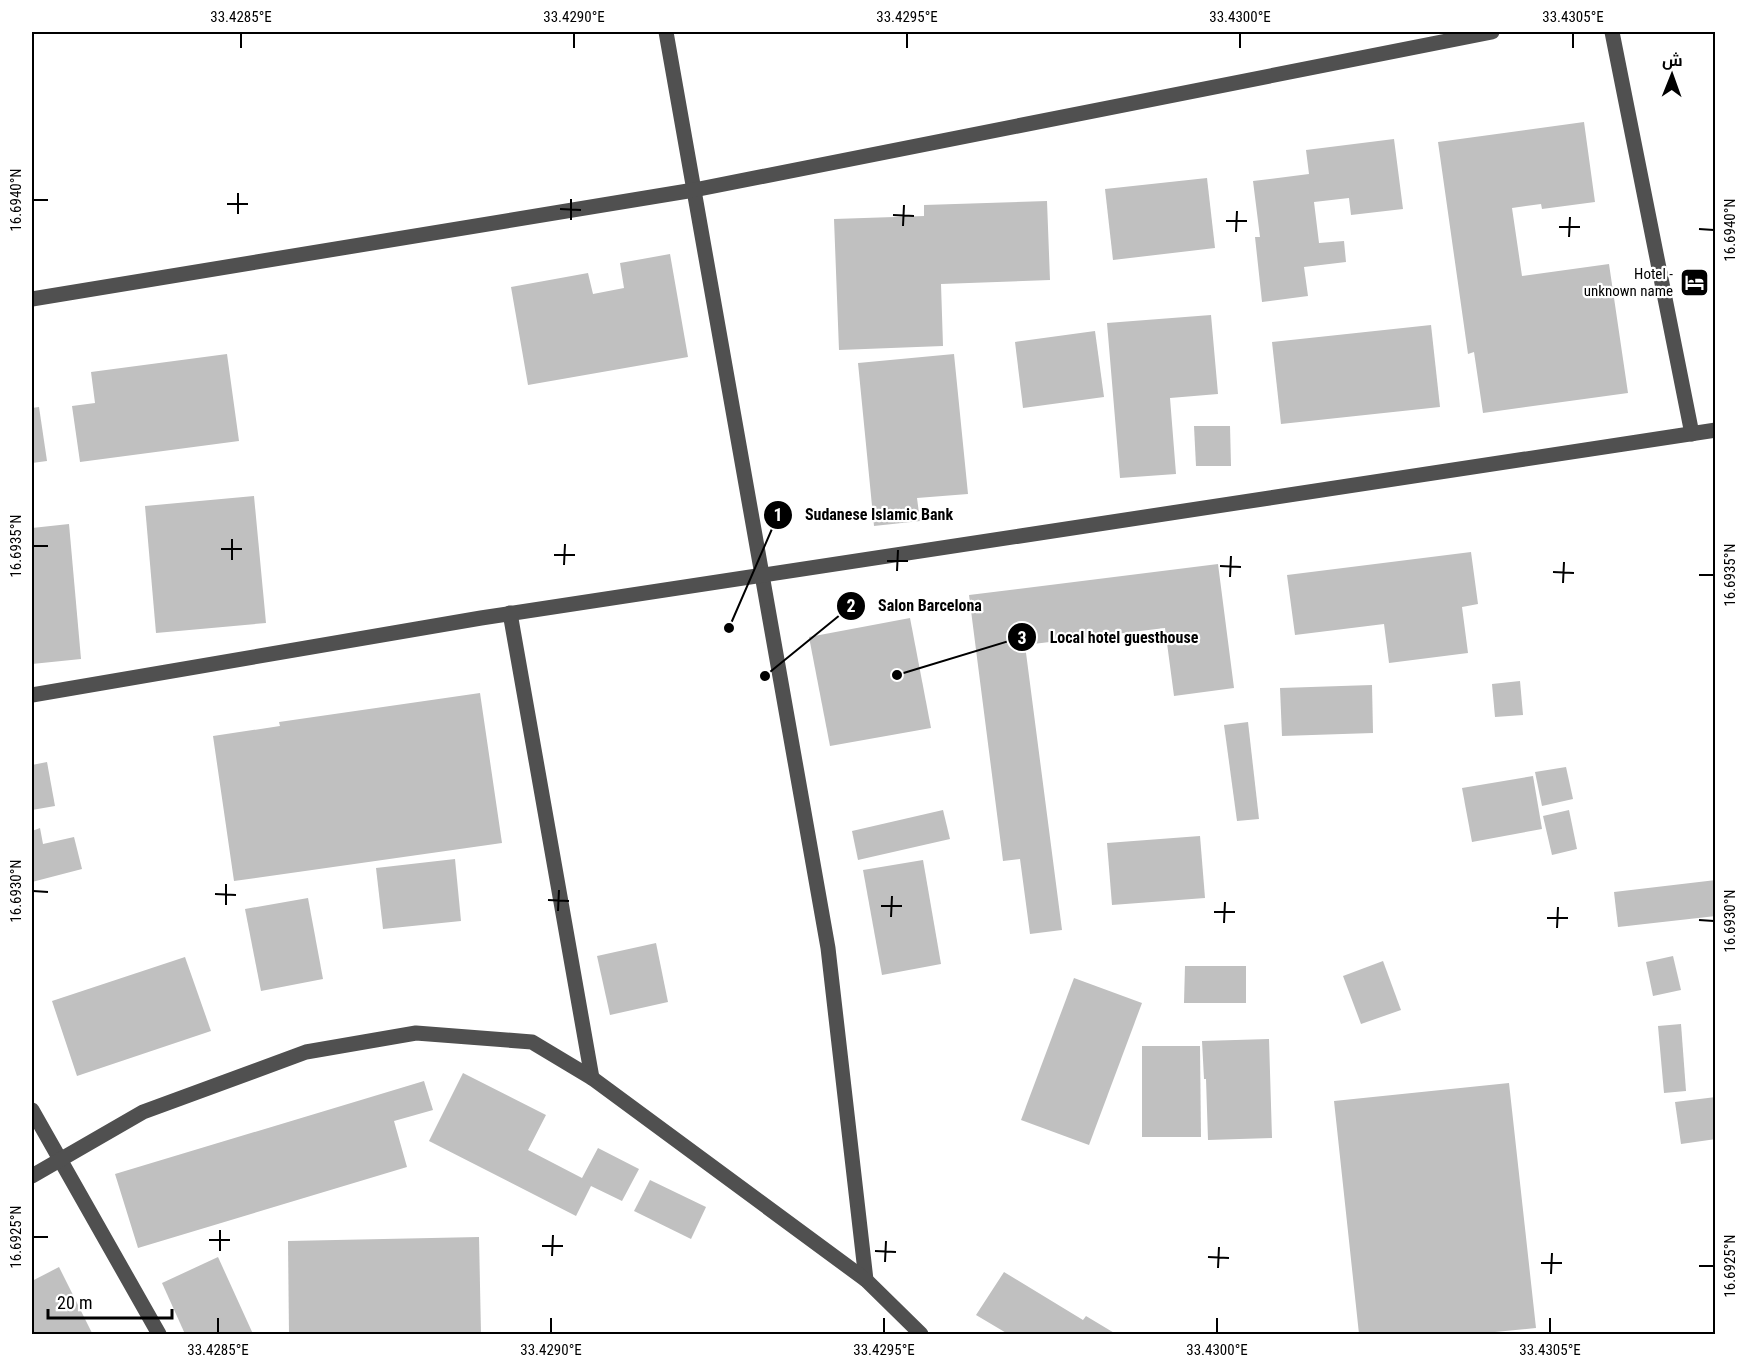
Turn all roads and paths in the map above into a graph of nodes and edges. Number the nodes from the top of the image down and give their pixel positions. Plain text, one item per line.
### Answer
1 (666, 32) edge
2 (1492, 32) edge
3 (1612, 32) edge
4 (694, 190) junction
5 (32, 299) edge
6 (1716, 430) edge
7 (1692, 434) junction
8 (761, 575) junction
9 (510, 614) junction
10 (32, 695) edge
11 (592, 1078) junction
12 (32, 1110) edge
13 (60, 1160) junction
14 (32, 1176) edge
15 (866, 1280) junction
16 (159, 1335) edge
17 (921, 1335) edge

1 - 4 street
2 - 4 street
3 - 7 street
4 - 5 street
4 - 8 street
6 - 7 street
7 - 8 street
8 - 9 street
8 - 15 street
9 - 10 street
9 - 11 street
11 - 13 street
11 - 15 street
12 - 13 street
13 - 14 street
13 - 16 street
15 - 17 street

